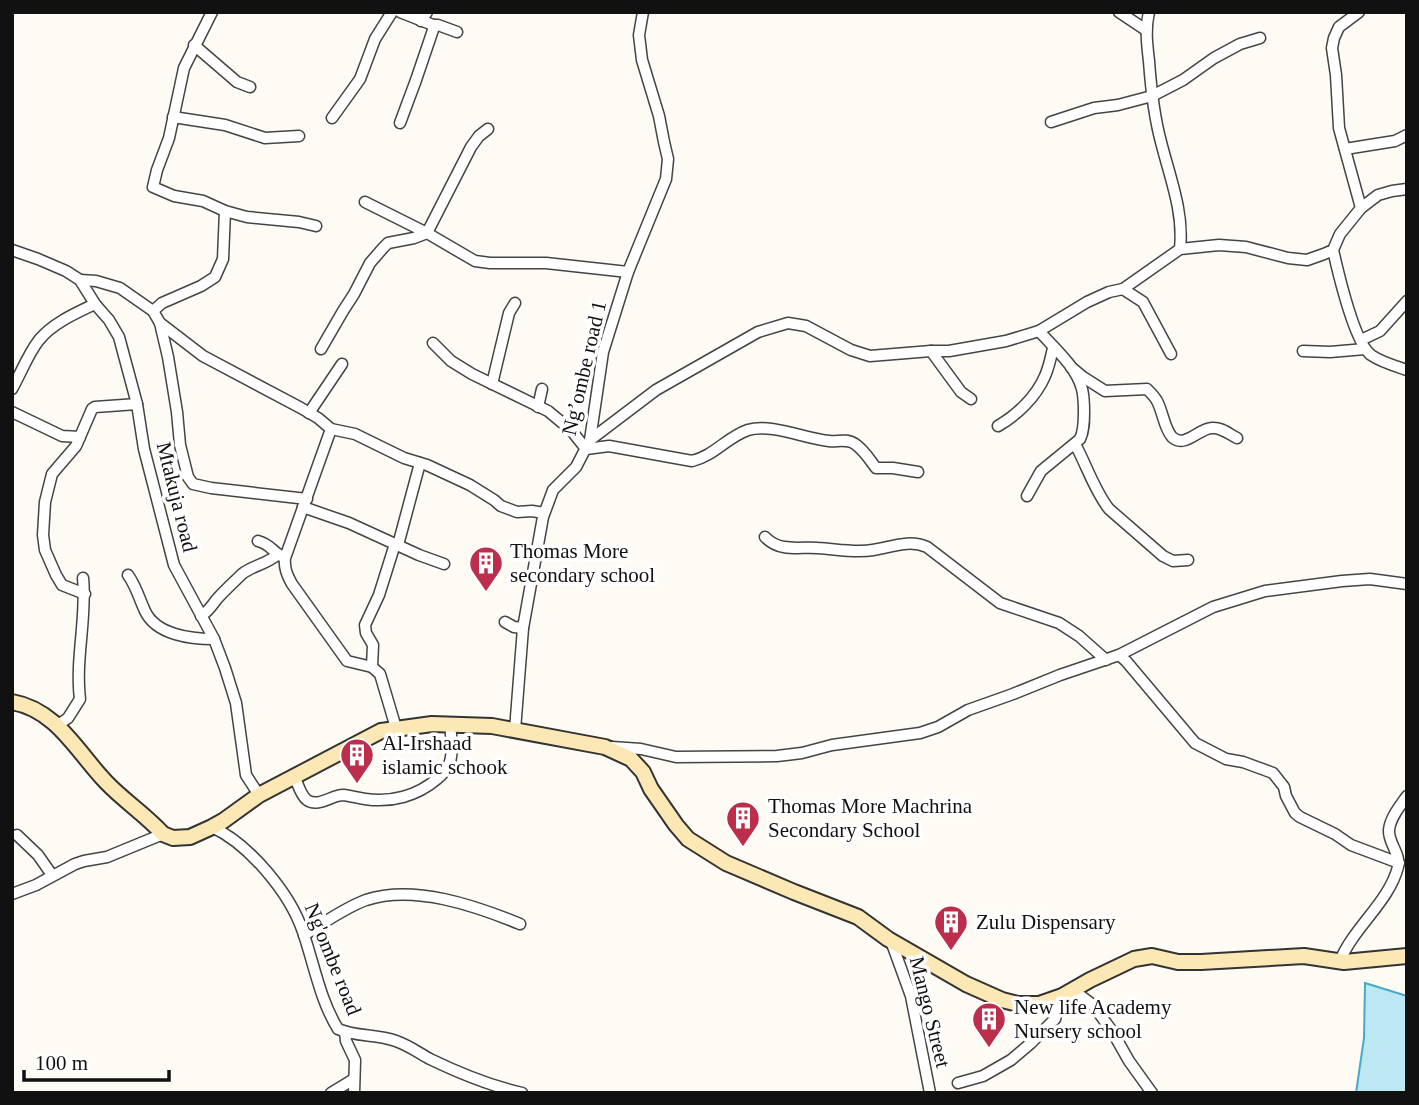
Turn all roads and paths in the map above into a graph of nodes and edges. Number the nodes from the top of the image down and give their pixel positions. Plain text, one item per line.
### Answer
1 (212, 12) edge
2 (392, 12) edge
3 (400, 12) edge
4 (643, 12) edge
5 (1119, 12) edge
6 (1149, 12) edge
7 (1359, 12) edge
8 (424, 17) edge
9 (433, 25) junction
10 (1146, 30) junction
11 (457, 32) dead end
12 (1260, 38) dead end
13 (194, 45) junction
14 (250, 87) dead end
15 (1152, 96) junction
16 (173, 117) junction
17 (332, 118) dead end
18 (1051, 122) dead end
19 (400, 123) dead end
20 (488, 129) dead end
21 (1407, 135) edge
22 (299, 136) dead end
23 (1345, 149) junction
24 (1407, 189) edge
25 (365, 202) dead end
26 (1361, 208) junction
27 (225, 211) junction
28 (316, 226) dead end
29 (427, 233) junction
30 (1180, 249) junction
31 (12, 250) edge
32 (1332, 250) junction
33 (628, 272) junction
34 (80, 280) junction
35 (1123, 289) junction
36 (1407, 301) edge
37 (515, 303) dead end
38 (95, 304) junction
39 (153, 311) junction
40 (160, 323) junction
41 (1039, 331) junction
42 (433, 343) dead end
43 (1363, 345) junction
44 (1053, 348) junction
45 (321, 349) dead end
46 (931, 351) junction
47 (1303, 351) dead end
48 (1171, 354) dead end
49 (342, 364) dead end
50 (1071, 367) junction
51 (1407, 370) edge
52 (492, 384) junction
53 (12, 389) edge
54 (542, 389) dead end
55 (971, 399) dead end
56 (137, 404) junction
57 (538, 407) junction
58 (12, 412) edge
59 (309, 413) junction
60 (998, 426) dead end
61 (331, 429) junction
62 (80, 437) junction
63 (1237, 439) dead end
64 (588, 444) junction
65 (1075, 444) junction
66 (420, 463) junction
67 (918, 472) dead end
68 (1027, 496) dead end
69 (305, 503) junction
70 (544, 513) junction
71 (765, 537) dead end
72 (258, 541) dead end
73 (396, 545) junction
74 (281, 556) junction
75 (1188, 560) dead end
76 (444, 564) dead end
77 (128, 575) dead end
78 (83, 578) dead end
79 (1407, 584) edge
80 (85, 594) junction
81 (201, 615) junction
82 (505, 621) dead end
83 (523, 628) junction
84 (214, 639) junction
85 (1119, 655) junction
86 (1106, 660) junction
87 (372, 667) junction
88 (12, 702) edge
89 (450, 724) junction
90 (58, 725) junction
91 (396, 728) junction
92 (515, 730) junction
93 (605, 747) junction
94 (294, 776) junction
95 (259, 795) junction
96 (1407, 796) edge
97 (212, 827) junction
98 (163, 834) junction
99 (17, 835) dead end
100 (1399, 863) junction
101 (52, 875) junction
102 (12, 894) edge
103 (520, 924) dead end
104 (304, 935) junction
105 (891, 940) junction
106 (1407, 956) edge
107 (1340, 961) junction
108 (1068, 993) junction
109 (345, 1032) junction
110 (354, 1079) junction
111 (958, 1083) dead end
112 (331, 1093) edge
113 (354, 1093) edge
114 (523, 1093) edge
115 (930, 1093) edge
116 (1152, 1093) edge

1 - 13 street
2 - 17 street
3 - 8 street
4 - 33 street, Ng’ombe road 1
5 - 10 street
6 - 10 street
7 - 23 street
8 - 9 street
9 - 11 street
9 - 19 street
10 - 15 street
12 - 15 street
13 - 14 street
13 - 16 street
15 - 18 street
15 - 30 street
16 - 22 street
16 - 27 street
20 - 29 street
21 - 23 street
23 - 26 street
24 - 26 street
25 - 29 street
26 - 32 street
27 - 28 street
27 - 39 street
29 - 33 street
29 - 45 street
30 - 32 street
30 - 35 street
31 - 34 street, Mtakuja road
32 - 43 street
33 - 64 street, Ng’ombe road 1
34 - 38 street, Mtakuja road
34 - 39 street
35 - 41 street
35 - 48 street
36 - 43 street
37 - 52 street
38 - 53 street
38 - 56 street, Mtakuja road
39 - 40 street
40 - 59 street
40 - 69 street
41 - 44 street
41 - 46 street
42 - 52 street
43 - 47 street
43 - 51 street
44 - 50 street
44 - 60 street
46 - 55 street
46 - 64 street
49 - 59 street
50 - 63 street
50 - 65 street
52 - 57 street
54 - 57 street
56 - 62 street
56 - 81 street, Mtakuja road
57 - 64 street
58 - 62 street
59 - 61 street
61 - 66 street
61 - 69 street
62 - 80 street
64 - 67 street
64 - 70 street, Ng’ombe road 1
65 - 68 street
65 - 75 street
66 - 70 street
66 - 73 street
69 - 73 street
69 - 74 street
70 - 83 street, Ng’ombe road 1
71 - 86 street
72 - 74 street
73 - 76 street
73 - 87 street
74 - 81 street
74 - 87 street
77 - 84 street
78 - 80 street
79 - 85 street
80 - 90 street
81 - 84 street, Mtakuja road
82 - 83 street
83 - 92 street, Ng’ombe road 1
84 - 95 street, Mtakuja road
85 - 86 street
85 - 100 street
86 - 93 street
87 - 91 street
88 - 90 street
89 - 91 street
89 - 92 street
89 - 94 street
90 - 98 street
91 - 94 street
92 - 93 street
93 - 105 street
94 - 95 street
95 - 97 street
96 - 100 street
97 - 98 street
97 - 104 street, Ng'ombe road
98 - 101 street
99 - 101 street
100 - 107 street
101 - 102 street
103 - 104 street
104 - 109 street, Ng'ombe road
105 - 108 street
105 - 115 street, Mango Street
106 - 107 street
107 - 108 street
108 - 111 street
108 - 116 street
109 - 110 street
109 - 114 street, Ng'ombe road
110 - 112 street
110 - 113 street

